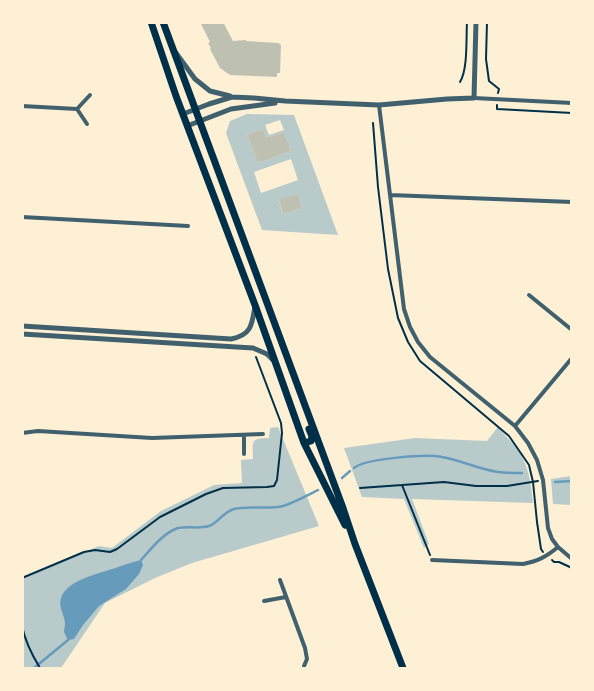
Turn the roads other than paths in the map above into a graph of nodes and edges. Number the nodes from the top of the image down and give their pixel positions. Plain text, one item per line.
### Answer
1 (152, 22) edge
2 (163, 22) edge
3 (476, 22) edge
4 (175, 51) junction
5 (90, 95) dead end
6 (232, 97) junction
7 (474, 98) junction
8 (285, 102) junction
9 (572, 103) edge
10 (379, 105) junction
11 (22, 106) edge
12 (76, 109) junction
13 (196, 109) junction
14 (183, 114) junction
15 (200, 121) junction
16 (87, 124) dead end
17 (188, 126) junction
18 (390, 195) junction
19 (572, 202) edge
20 (22, 217) edge
21 (188, 226) dead end
22 (529, 295) dead end
23 (255, 305) junction
24 (22, 326) edge
25 (572, 330) edge
26 (22, 334) edge
27 (572, 358) edge
28 (276, 363) junction
29 (293, 374) junction
30 (515, 426) junction
31 (22, 433) edge
32 (263, 434) dead end
33 (244, 435) junction
34 (304, 443) junction
35 (244, 454) dead end
36 (355, 544) junction
37 (558, 547) junction
38 (572, 558) edge
39 (432, 560) road end
40 (280, 580) dead end
41 (286, 597) junction
42 (264, 601) dead end
43 (304, 668) edge
44 (403, 668) edge

1 - 14 highway
2 - 4 highway
3 - 7 street
4 - 6 street
4 - 13 highway
5 - 12 street
6 - 8 street
6 - 13 street
7 - 9 street
7 - 10 street
8 - 10 street
8 - 15 street
10 - 18 street
11 - 12 street
12 - 16 street
13 - 14 street
13 - 15 highway
14 - 17 highway
15 - 17 street
15 - 29 highway
17 - 23 highway
18 - 19 street
18 - 30 street
20 - 21 street
22 - 25 street
23 - 24 street
23 - 28 highway
26 - 28 street
27 - 30 street
28 - 34 highway
29 - 34 highway
29 - 36 highway
30 - 37 street
31 - 33 street
32 - 33 street
33 - 35 street
34 - 36 highway
36 - 44 highway
37 - 38 street
37 - 39 street
40 - 41 street
41 - 42 street
41 - 43 street

